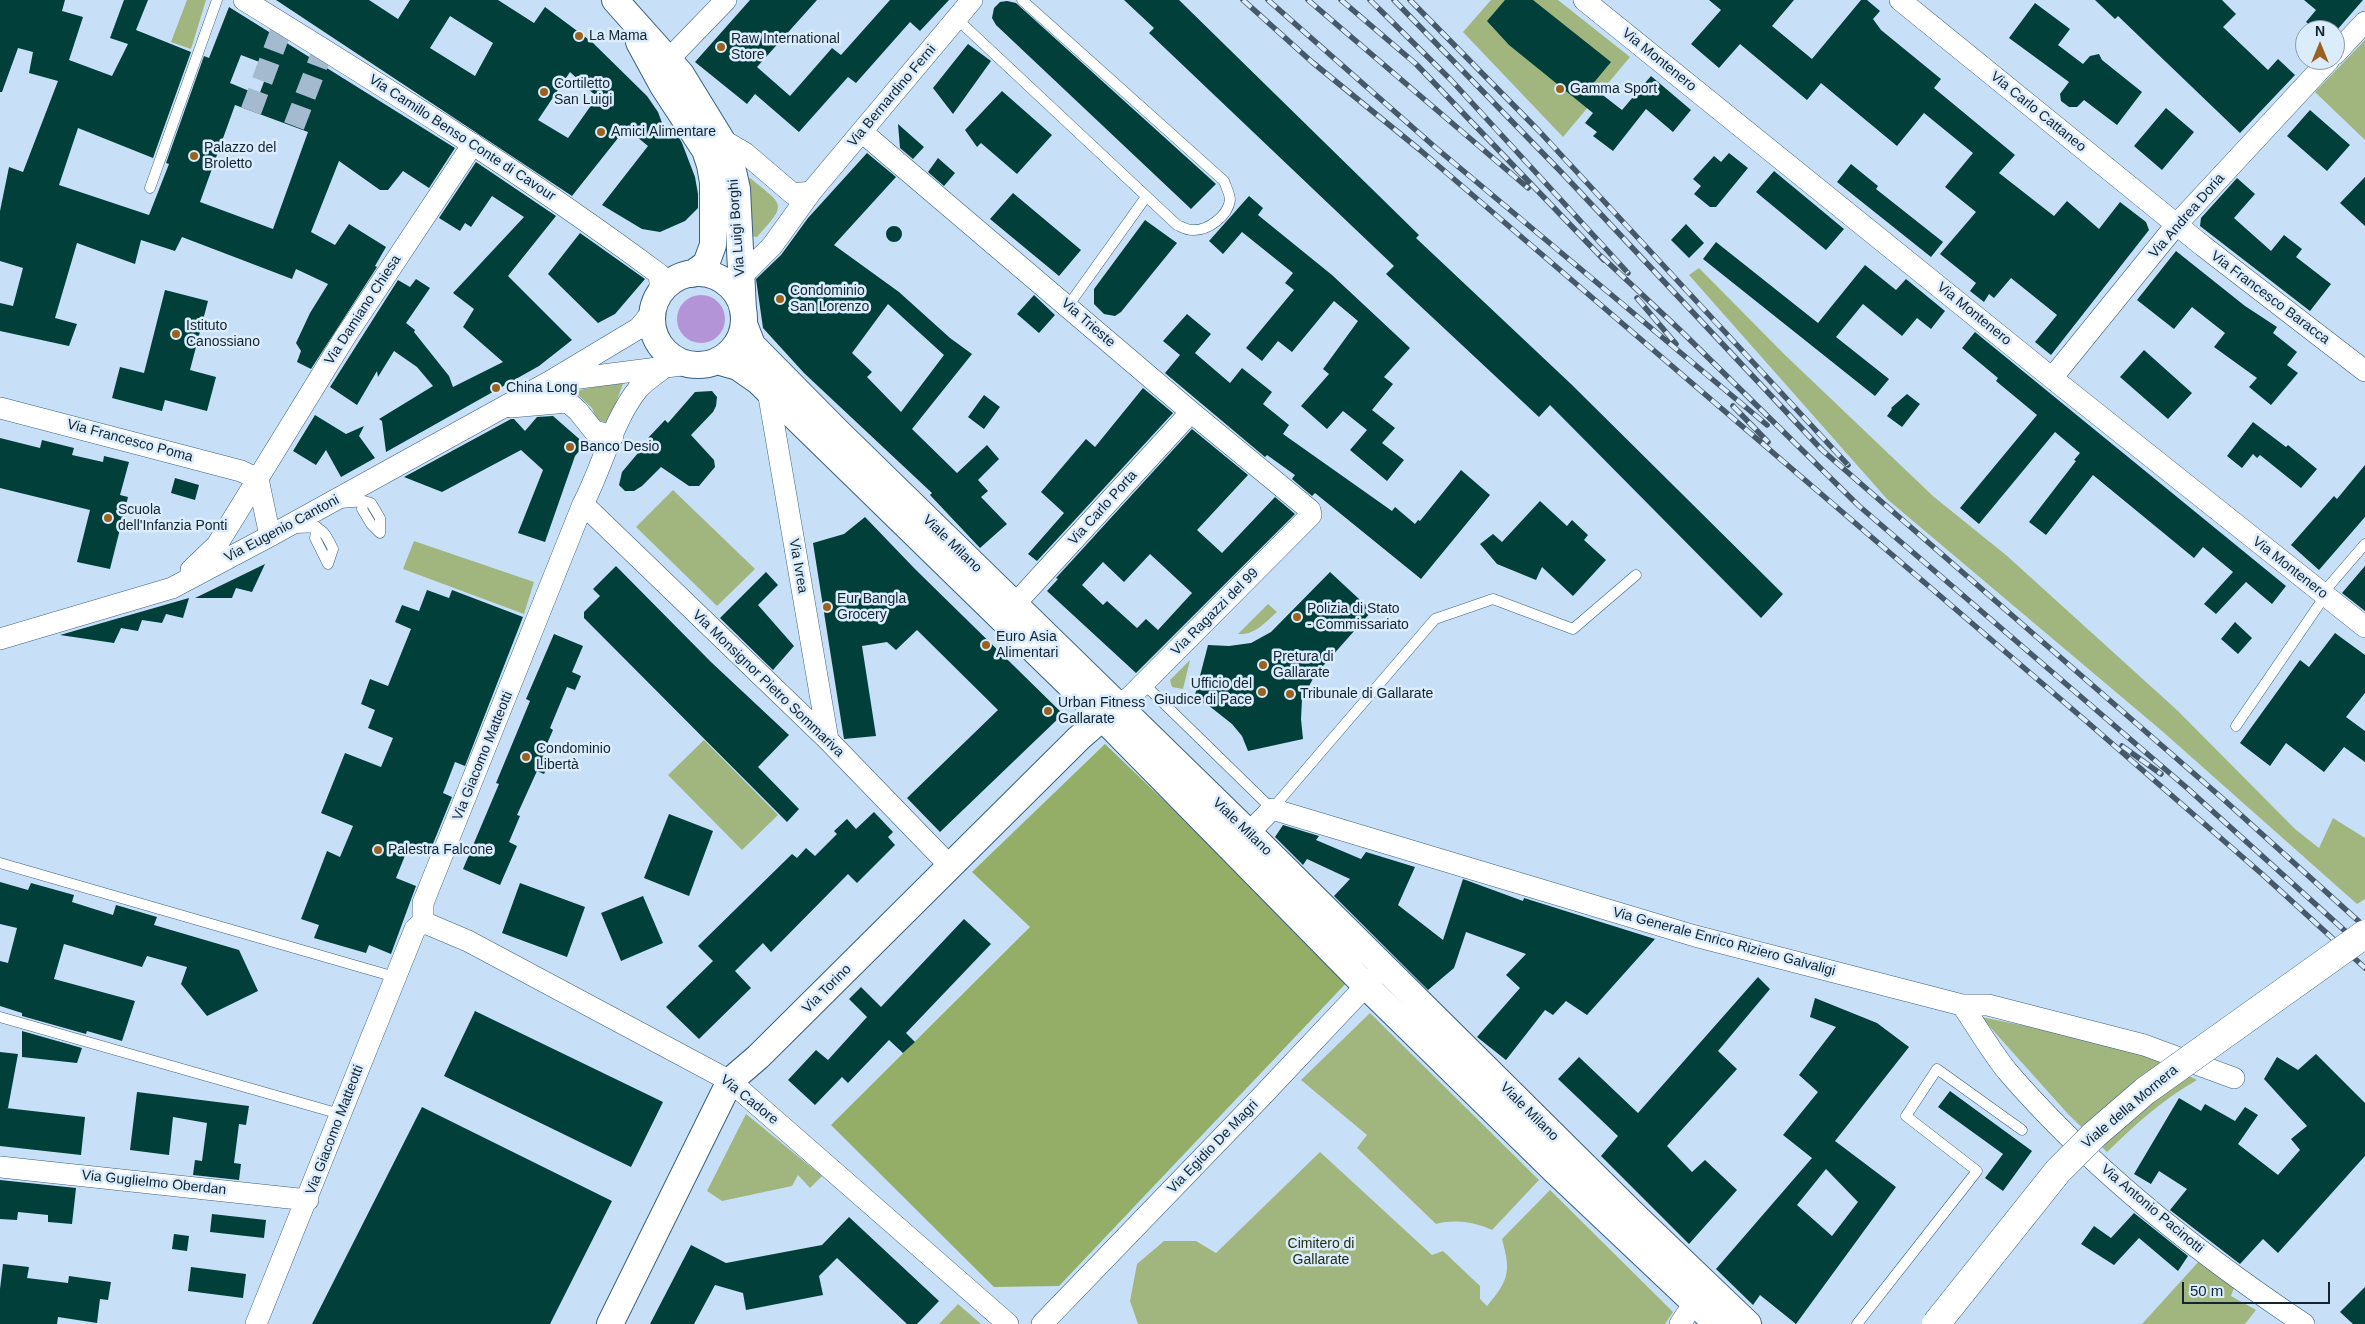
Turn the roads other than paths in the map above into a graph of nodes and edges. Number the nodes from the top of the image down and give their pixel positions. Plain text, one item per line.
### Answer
1 (217, 0) edge
2 (244, 0) edge
3 (726, 0) edge
4 (972, 0) edge
5 (1022, 0) edge
6 (1584, 0) edge
7 (1900, 0) edge
8 (616, 2) edge
9 (957, 19) junction
10 (2365, 22) edge
11 (2345, 43) edge
12 (657, 56) junction
13 (2320, 70) edge
14 (862, 132) junction
15 (721, 140) junction
16 (473, 144) junction
17 (150, 188) dead end
18 (812, 192) junction
19 (1146, 197) junction
20 (2176, 225) junction
21 (692, 274) junction
22 (741, 277) junction
23 (657, 302) junction
24 (1068, 306) junction
25 (743, 317) junction
26 (717, 361) junction
27 (677, 366) junction
28 (2365, 370) edge
29 (2052, 378) junction
30 (549, 382) junction
31 (768, 391) junction
32 (0, 408) edge
33 (503, 408) junction
34 (1191, 412) junction
35 (613, 436) junction
36 (258, 479) junction
37 (364, 501) dead end
38 (328, 504) junction
39 (583, 504) junction
40 (1311, 515) joint
41 (317, 526) dead end
42 (276, 532) junction
43 (2365, 544) edge
44 (1636, 575) dead end
45 (172, 588) junction
46 (2324, 595) junction
47 (1015, 604) junction
48 (2365, 627) edge
49 (0, 639) edge
50 (1144, 684) junction
51 (1110, 711) junction
52 (2236, 726) dead end
53 (828, 740) junction
54 (1272, 809) junction
55 (1240, 841) junction
56 (0, 863) edge
57 (950, 866) junction
58 (423, 922) junction
59 (2365, 934) edge
60 (1374, 976) junction
61 (395, 978) junction
62 (1962, 1005) junction
63 (0, 1017) edge
64 (2234, 1078) dead end
65 (730, 1081) junction
66 (340, 1114) junction
67 (2022, 1130) dead end
68 (0, 1167) edge
69 (308, 1200) junction
70 (1701, 1293) junction
71 (256, 1324) edge
72 (610, 1324) edge
73 (1008, 1324) edge
74 (1042, 1324) edge
75 (1680, 1324) edge
76 (1717, 1324) edge
77 (1748, 1324) edge
78 (1857, 1324) edge
79 (1936, 1324) edge
80 (2304, 1324) edge

1 - 17 lane
2 - 16 street, Via Camillo Benso Conte di Cavour
3 - 12 street
4 - 9 street, Via Bernardino Ferni
5 - 19 lane
6 - 29 street, Via Montenero
7 - 20 street, Via Carlo Cattaneo
8 - 12 street, Via Luigi Borghi
9 - 14 street, Via Bernardino Ferni
9 - 19 lane
10 - 11 street
12 - 15 street, Via Luigi Borghi
12 - 21 street, Via Luigi Borghi
13 - 20 street, Via Andrea Doria
14 - 18 street, Via Bernardino Ferni
14 - 24 street, Via Trieste
15 - 18 street
15 - 22 street, Via Luigi Borghi
16 - 23 street, Via Camillo Benso Conte di Cavour
16 - 36 street, Via Damiano Chiesa
18 - 22 street, Via Bernardino Ferni
19 - 24 lane
20 - 28 street, Via Francesco Baracca
20 - 29 street, Via Andrea Doria
21 - 23 street
21 - 25 street
22 - 25 street, Via Luigi Borghi
23 - 27 street
23 - 30 street, Via Eugenio Cantoni
24 - 34 street, Via Trieste
25 - 26 street
25 - 47 street, Viale Milano
26 - 27 street
26 - 31 street, Viale Milano
27 - 30 street, Via Eugenio Cantoni
27 - 35 street, Via Giacomo Matteotti
29 - 46 street, Via Montenero
30 - 33 street, Via Eugenio Cantoni
31 - 51 street, Viale Milano
31 - 53 street, Via Ivrea
32 - 36 street, Via Francesco Poma
33 - 35 street
33 - 38 street, Via Eugenio Cantoni
34 - 40 street, Via Trieste
34 - 47 street, Via Carlo Porta
35 - 39 street, Via Giacomo Matteotti
36 - 42 street
36 - 45 street, Via Damiano Chiesa
37 - 38 lane
38 - 42 street, Via Eugenio Cantoni
39 - 53 street, Via Monsignor Pietro Sommariva
39 - 58 street, Via Giacomo Matteotti
40 - 50 street, Via Ragazzi del 99
41 - 42 lane
42 - 45 street, Via Eugenio Cantoni
43 - 46 lane
44 - 54 lane
45 - 49 street, Via Eugenio Cantoni
46 - 48 street, Via Montenero
46 - 52 lane
47 - 51 street, Viale Milano
50 - 51 street, Via Ragazzi del 99
50 - 54 lane
51 - 55 street, Viale Milano
51 - 57 street, Via Torino
53 - 57 street, Via Monsignor Pietro Sommariva
54 - 55 street
54 - 62 street, Via Generale Enrico Riziero Galvaligi
55 - 60 street, Viale Milano
56 - 61 lane
57 - 65 street, Via Torino
58 - 61 street, Via Giacomo Matteotti
58 - 65 street, Via Cadore
59 - 79 main road, Viale della Mornera, bridge
60 - 70 street, Viale Milano
60 - 74 street, Via Egidio De Magri
61 - 66 street, Via Giacomo Matteotti
62 - 64 street, Via Generale Enrico Riziero Galvaligi
62 - 80 street, Via Antonio Pacinotti
63 - 66 lane
65 - 72 street, Via Torino
65 - 73 street, Via Cadore
66 - 69 street, Via Giacomo Matteotti
67 - 78 lane
68 - 69 street, Via Guglielmo Oberdan
69 - 71 street, Via Giacomo Matteotti
70 - 75 street
70 - 76 street, Viale Milano
70 - 77 street, Viale Milano

